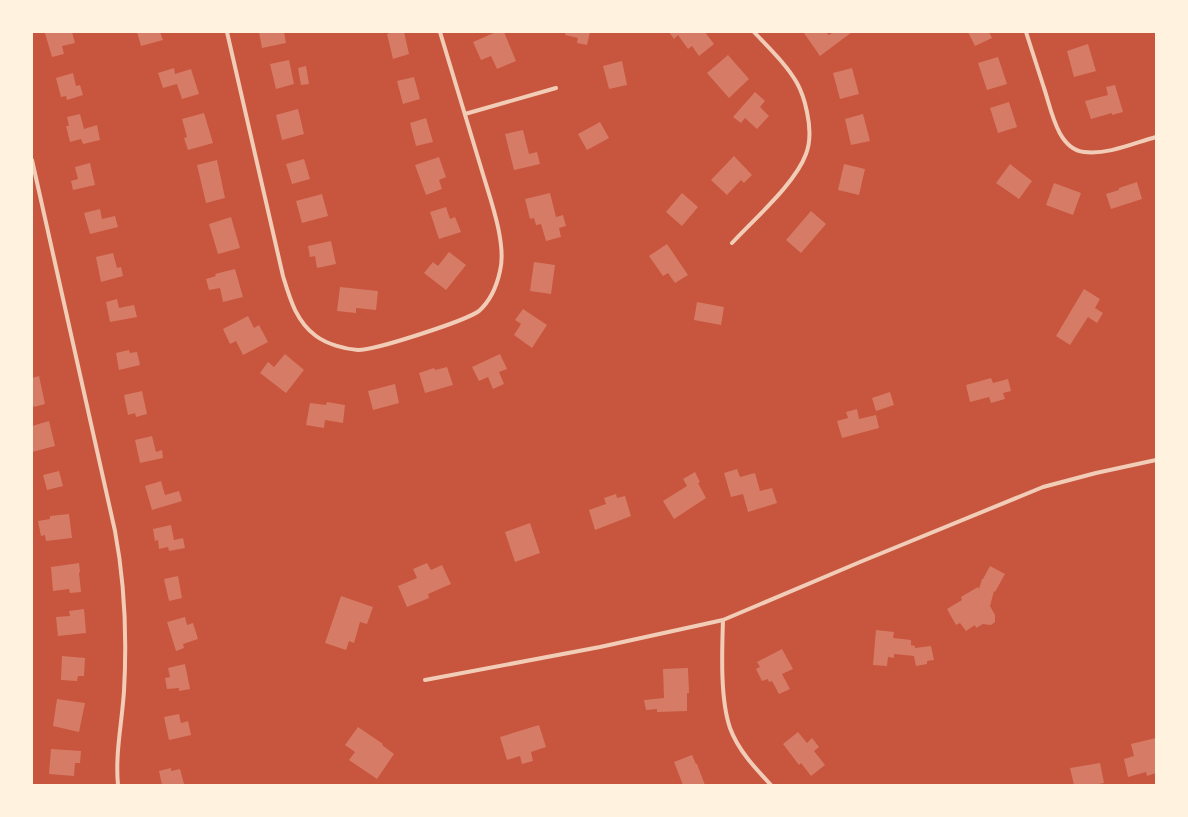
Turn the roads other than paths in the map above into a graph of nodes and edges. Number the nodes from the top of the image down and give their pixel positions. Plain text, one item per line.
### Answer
1 (227, 32) edge
2 (440, 32) edge
3 (754, 32) edge
4 (1026, 32) edge
5 (556, 88) dead end
6 (465, 114) junction
7 (1156, 136) edge
8 (32, 160) edge
9 (732, 243) dead end
10 (1156, 460) edge
11 (723, 620) junction
12 (425, 680) dead end
13 (118, 785) edge
14 (771, 785) edge

1 - 6 street
2 - 6 street
3 - 9 street
4 - 7 street
5 - 6 street
8 - 13 street
10 - 11 street
11 - 12 street
11 - 14 street

